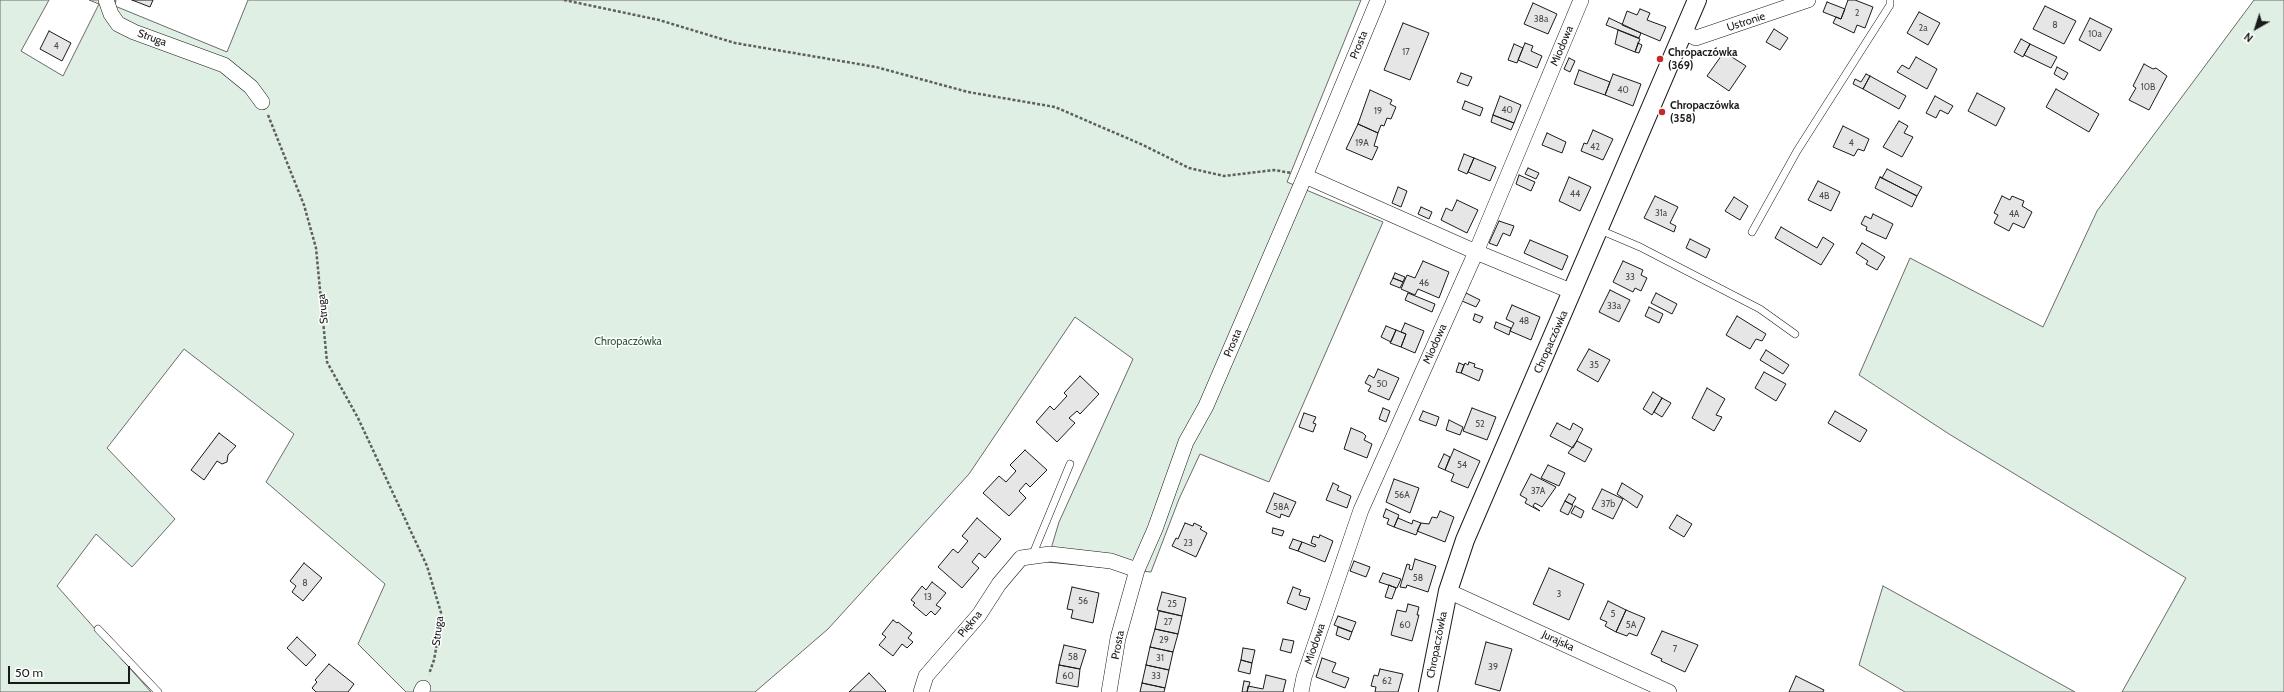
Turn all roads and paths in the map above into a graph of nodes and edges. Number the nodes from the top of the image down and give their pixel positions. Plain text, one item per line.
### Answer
1 (106, 0) edge
2 (564, 0) edge
3 (1378, 0) edge
4 (1581, 0) edge
5 (1697, 0) edge
6 (1808, 0) edge
7 (1890, 0) edge
8 (1683, 32) junction
9 (262, 102) joint
10 (1305, 176) junction
11 (1599, 230) junction
12 (1752, 232) dead end
13 (1476, 252) junction
14 (1573, 292) junction
15 (1795, 334) dead end
16 (1070, 464) dead end
17 (1027, 557) junction
18 (1137, 570) junction
19 (1448, 591) junction
20 (98, 629) dead end
21 (422, 690) edge
22 (158, 692) edge
23 (921, 692) edge
24 (1109, 692) edge
25 (1300, 692) edge
26 (1428, 692) edge
27 (1669, 692) edge

1 - 9 street, Struga
2 - 10 path
3 - 10 street, Prosta
4 - 13 street, Miodowa
5 - 8 street, Chropaczówka
6 - 8 street, Ustronie
7 - 12 lane
8 - 11 street, Chropaczówka
9 - 21 path, Struga
10 - 13 street
10 - 18 street, Prosta
11 - 14 street, Chropaczówka
11 - 15 lane
13 - 14 street
13 - 25 street, Miodowa
14 - 19 street, Chropaczówka
16 - 17 lane
17 - 18 street
17 - 23 street, Piękna
18 - 24 street, Prosta
19 - 26 street, Chropaczówka
19 - 27 street, Jurajska
20 - 22 lane

